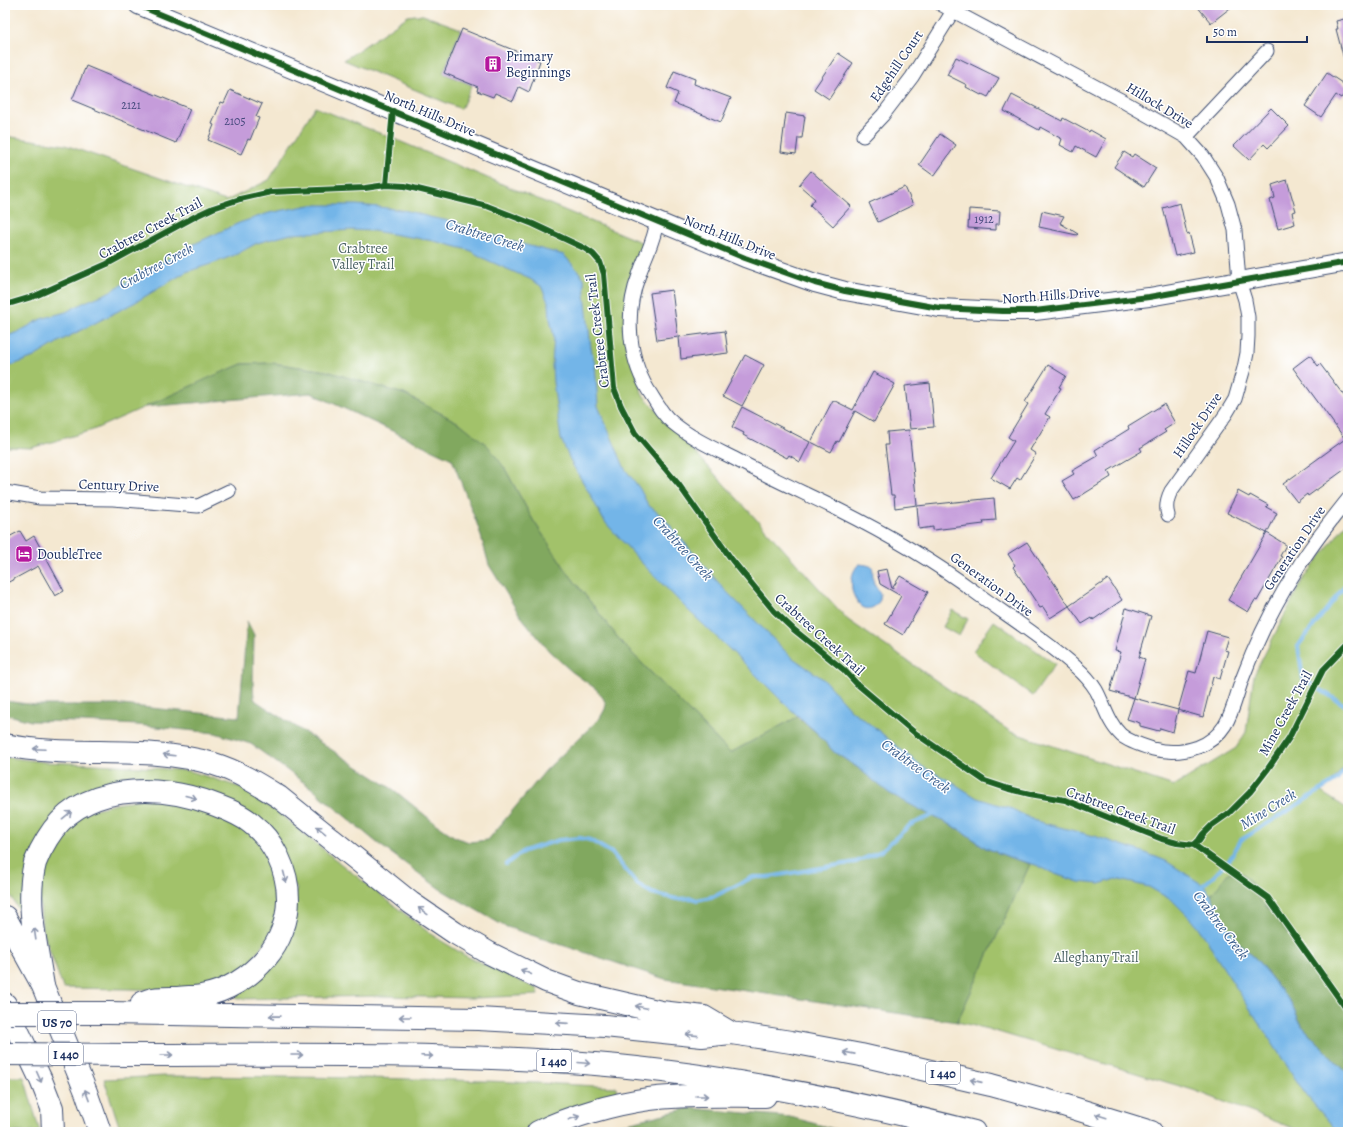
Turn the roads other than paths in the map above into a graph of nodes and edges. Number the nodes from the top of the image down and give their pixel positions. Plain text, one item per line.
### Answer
1 (138, 5) edge
2 (948, 8) edge
3 (1267, 51) dead end
4 (863, 136) dead end
5 (1186, 137) junction
6 (658, 220) junction
7 (1348, 262) edge
8 (1239, 281) junction
9 (229, 491) dead end
10 (5, 492) edge
11 (1348, 499) edge
12 (1168, 515) dead end
13 (5, 745) edge
14 (5, 917) edge
15 (43, 986) junction
16 (5, 1004) edge
17 (5, 1013) edge
18 (118, 1013) junction
19 (731, 1033) junction
20 (5, 1054) edge
21 (816, 1096) junction
22 (53, 1132) edge
23 (100, 1132) edge
24 (538, 1132) edge
25 (974, 1132) edge
26 (1151, 1132) edge

1 - 6 main road, North Hills Drive
2 - 4 street, Edgehill Court
2 - 5 street, Hillock Drive
3 - 5 street
5 - 8 street, Hillock Drive
6 - 8 main road, North Hills Drive
6 - 11 street, Generation Drive
7 - 8 main road, North Hills Drive
8 - 12 street, Hillock Drive
9 - 10 street, Century Drive
19 -> 13 highway
14 - 15 highway, US 70
15 -> 18 highway
23 -> 15 highway, US 70
16 -> 22 highway, US 70
17 - 18 highway, I 440, bridge
19 -> 18 highway, I 440
26 -> 19 highway, I 440
20 -> 21 highway, I 440, bridge
24 -> 21 highway
21 - 25 highway, I 440

